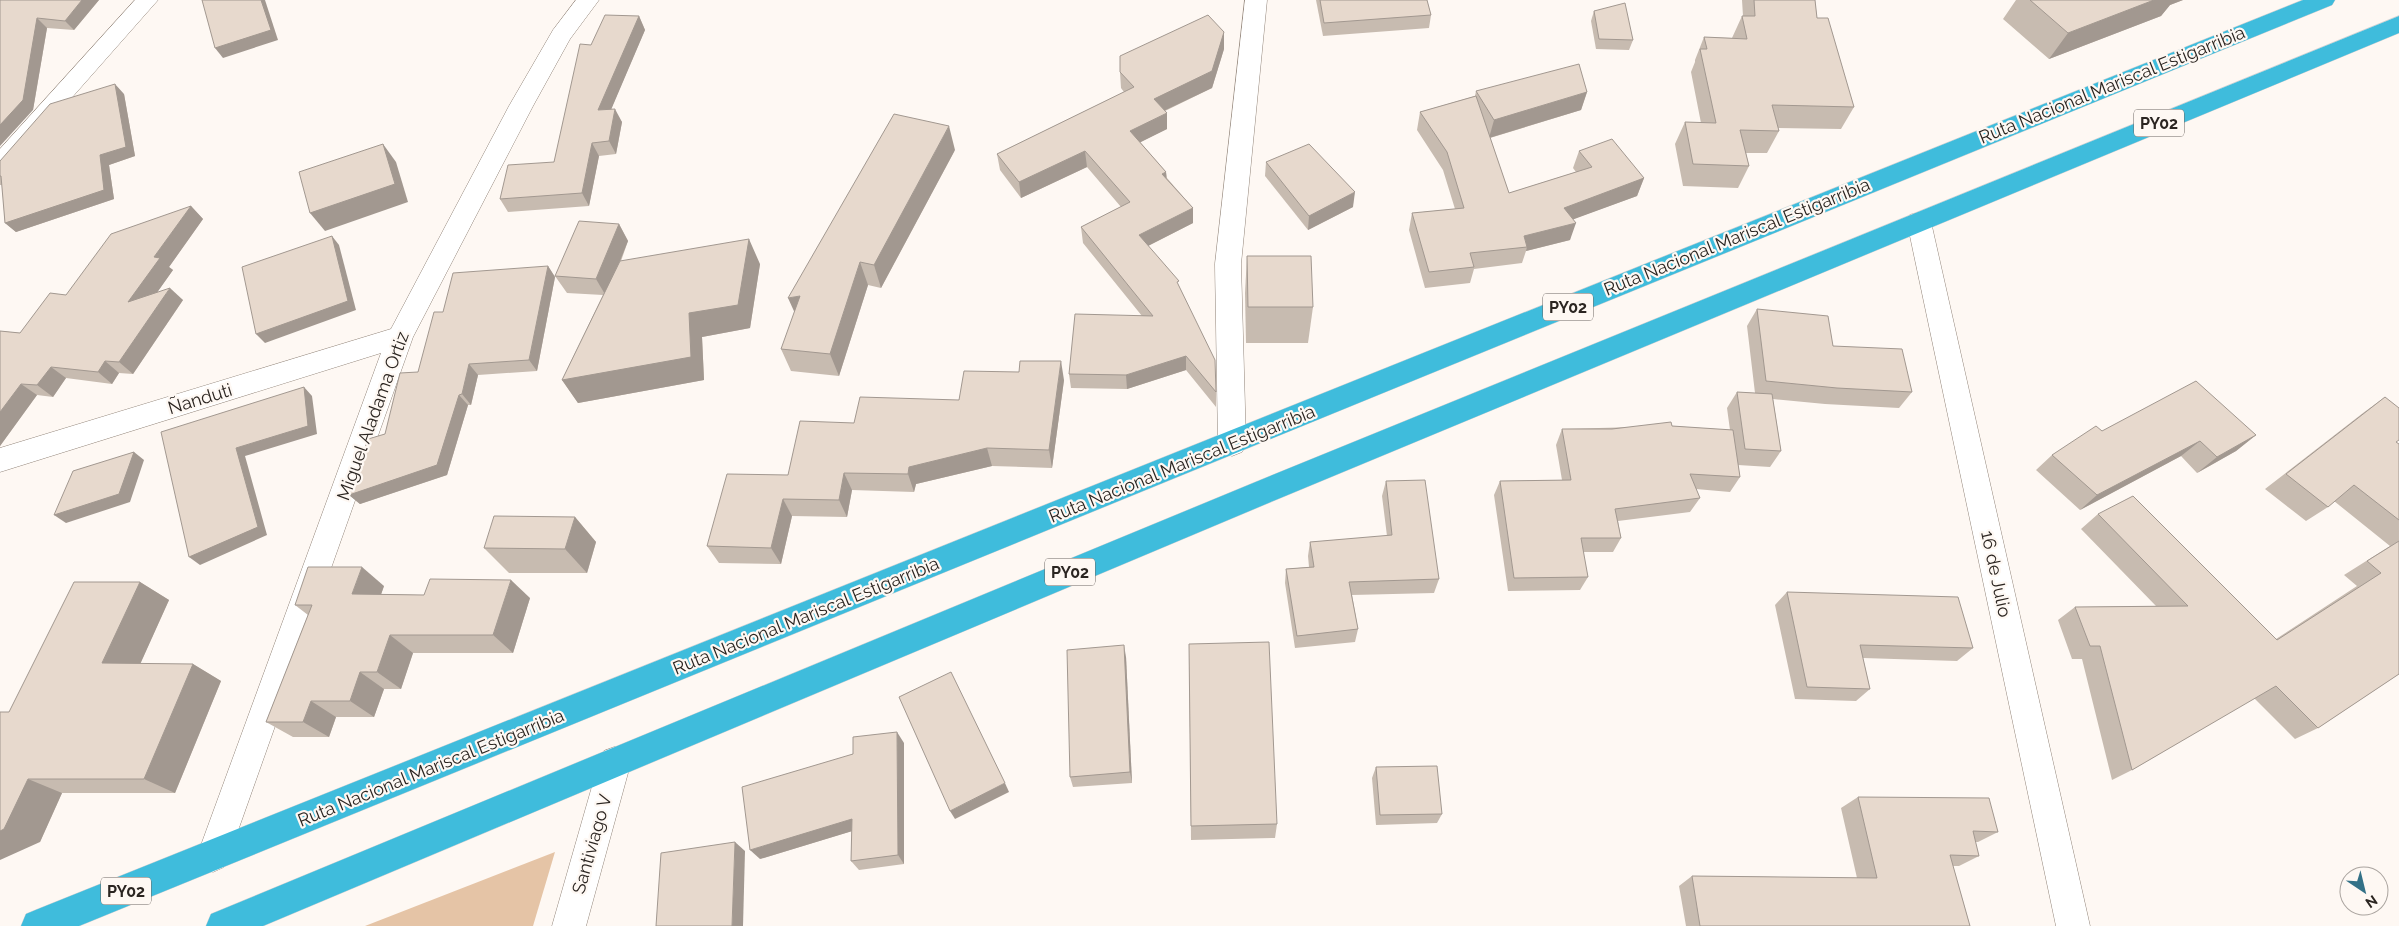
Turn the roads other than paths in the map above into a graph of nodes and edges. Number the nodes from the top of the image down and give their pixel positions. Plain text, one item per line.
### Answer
1 (147, 0) edge
2 (588, 0) edge
3 (1256, 0) edge
4 (2324, 0) edge
5 (2399, 24) edge
6 (0, 164) edge
7 (1919, 222) junction
8 (400, 338) junction
9 (1232, 444) junction
10 (0, 460) edge
11 (615, 762) junction
12 (213, 856) junction
13 (38, 926) edge
14 (223, 926) edge
15 (569, 926) edge
16 (2073, 926) edge

1 - 6 street
2 - 8 street, Miguel Aladama Ortiz
3 - 9 street
4 - 9 highway, Ruta Nacional Mariscal Estigarribia / PY02
5 - 7 highway, PY02
7 - 11 highway, PY02
7 - 16 street, 16 de Julio
8 - 10 street, Ñanduti
8 - 12 street, Miguel Aladama Ortiz
9 - 12 highway, Ruta Nacional Mariscal Estigarribia / PY02
11 - 14 highway, PY02
11 - 15 street, Santiviago V
12 - 13 highway, Ruta Nacional Mariscal Estigarribia / PY02

